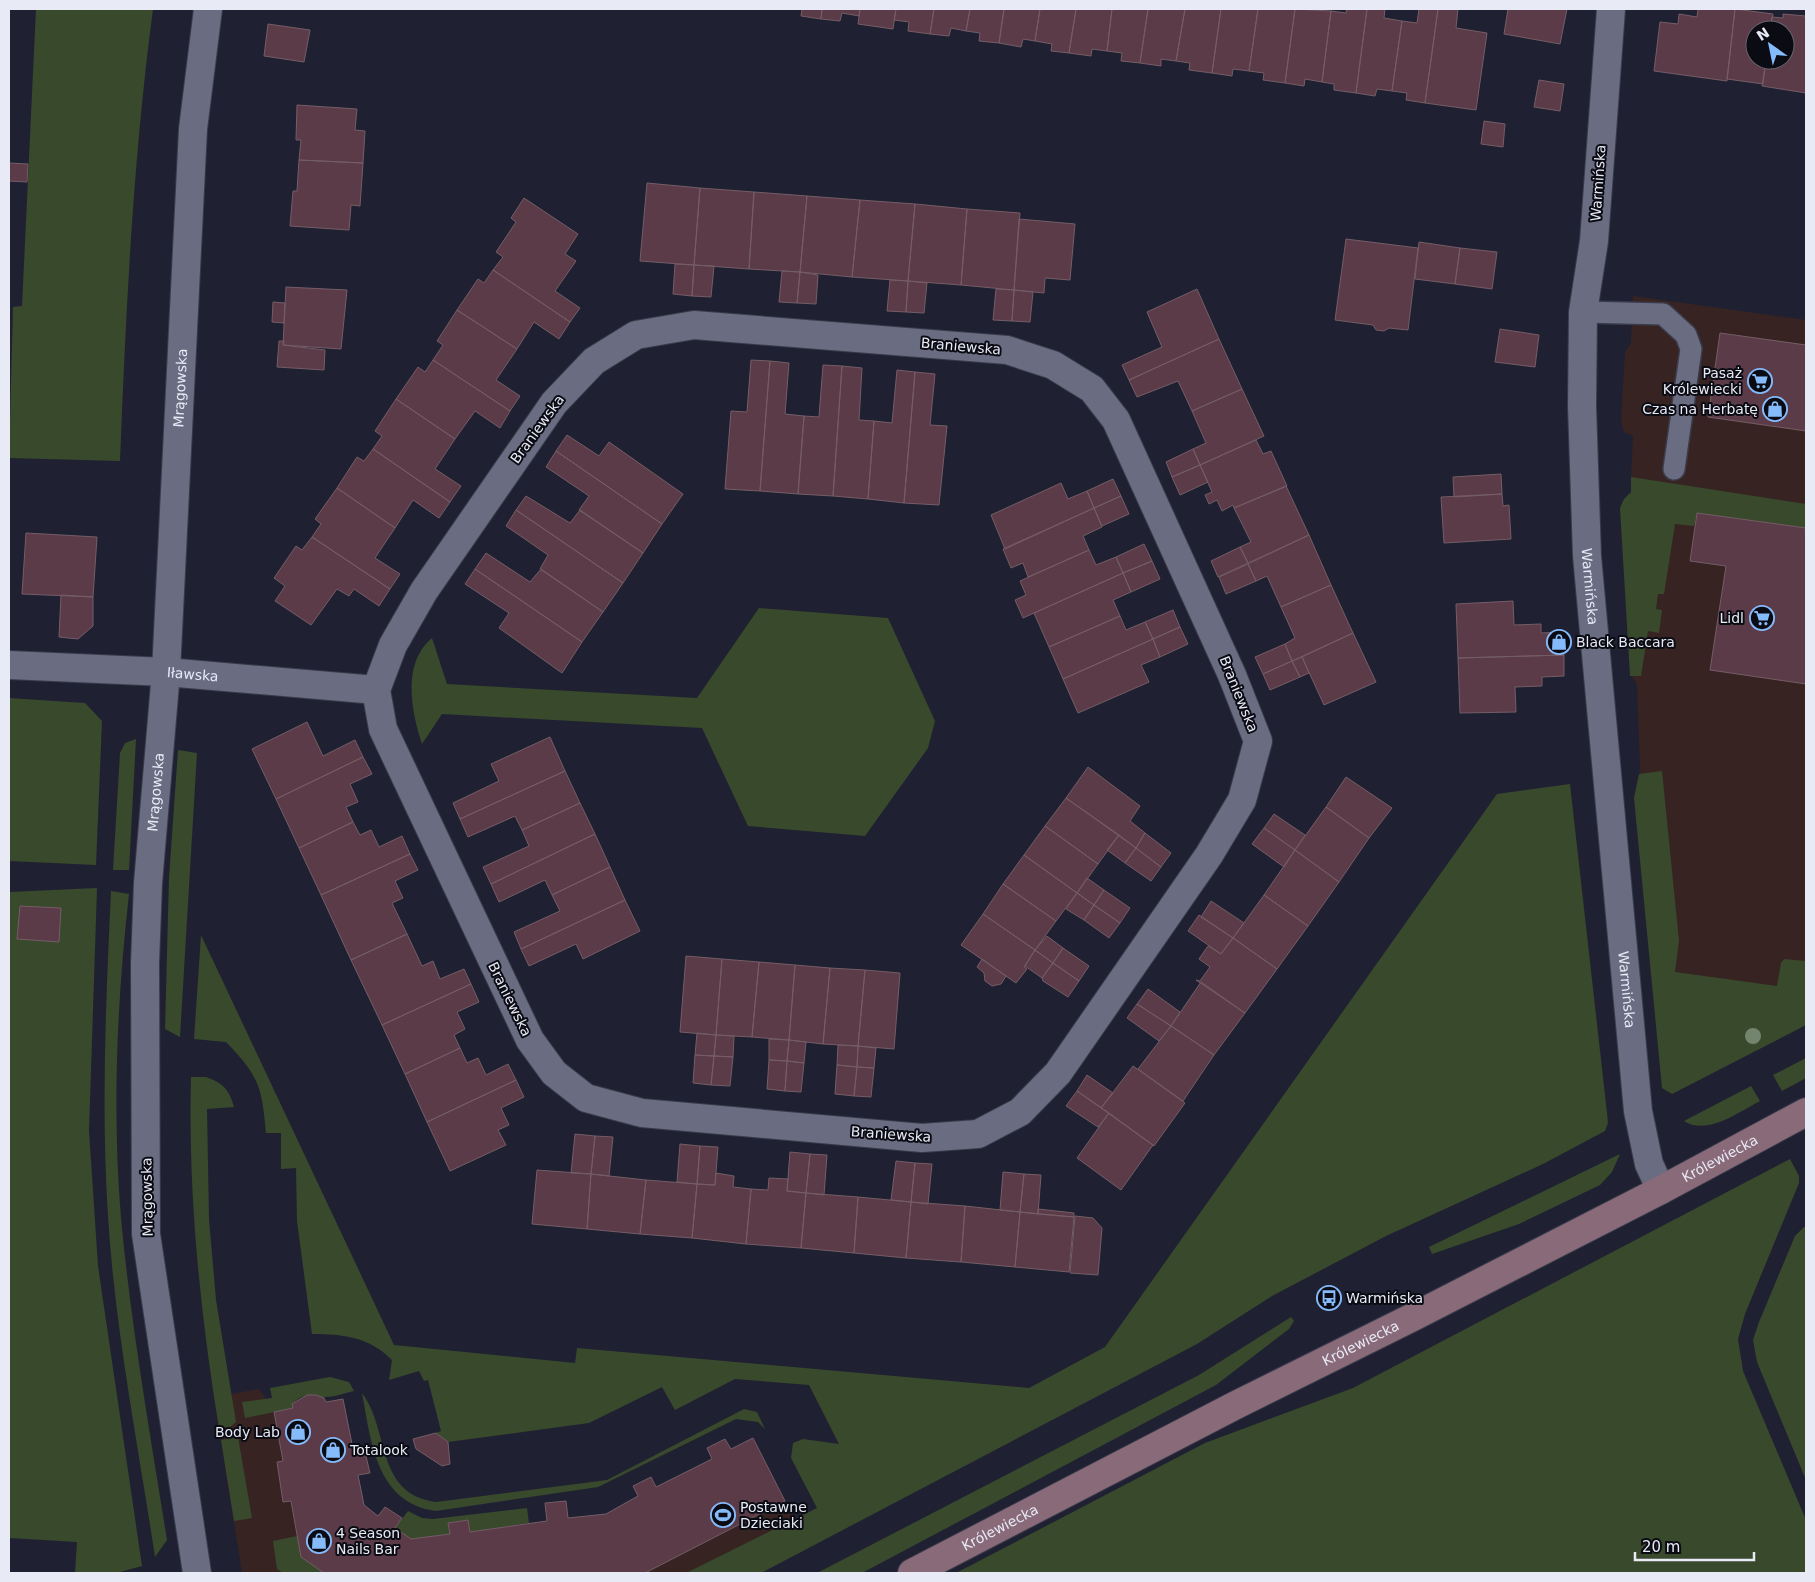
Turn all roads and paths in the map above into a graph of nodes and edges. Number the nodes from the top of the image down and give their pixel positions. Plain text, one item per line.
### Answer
1 (208, 9) edge
2 (1611, 9) edge
3 (1583, 312) junction
4 (1674, 469) dead end
5 (9, 665) edge
6 (166, 672) junction
7 (376, 690) junction
8 (1806, 1112) edge
9 (1661, 1190) junction
10 (198, 1573) edge
11 (912, 1573) edge

1 - 6 street, Mrągowska
2 - 3 street, Warmińska
3 - 4 lane
3 - 9 street, Warmińska
5 - 6 street, Iławska
6 - 7 street, Iławska
6 - 10 street, Mrągowska
7 - 7 street, Braniewska
8 - 9 street, Królewiecka
9 - 11 street, Królewiecka

